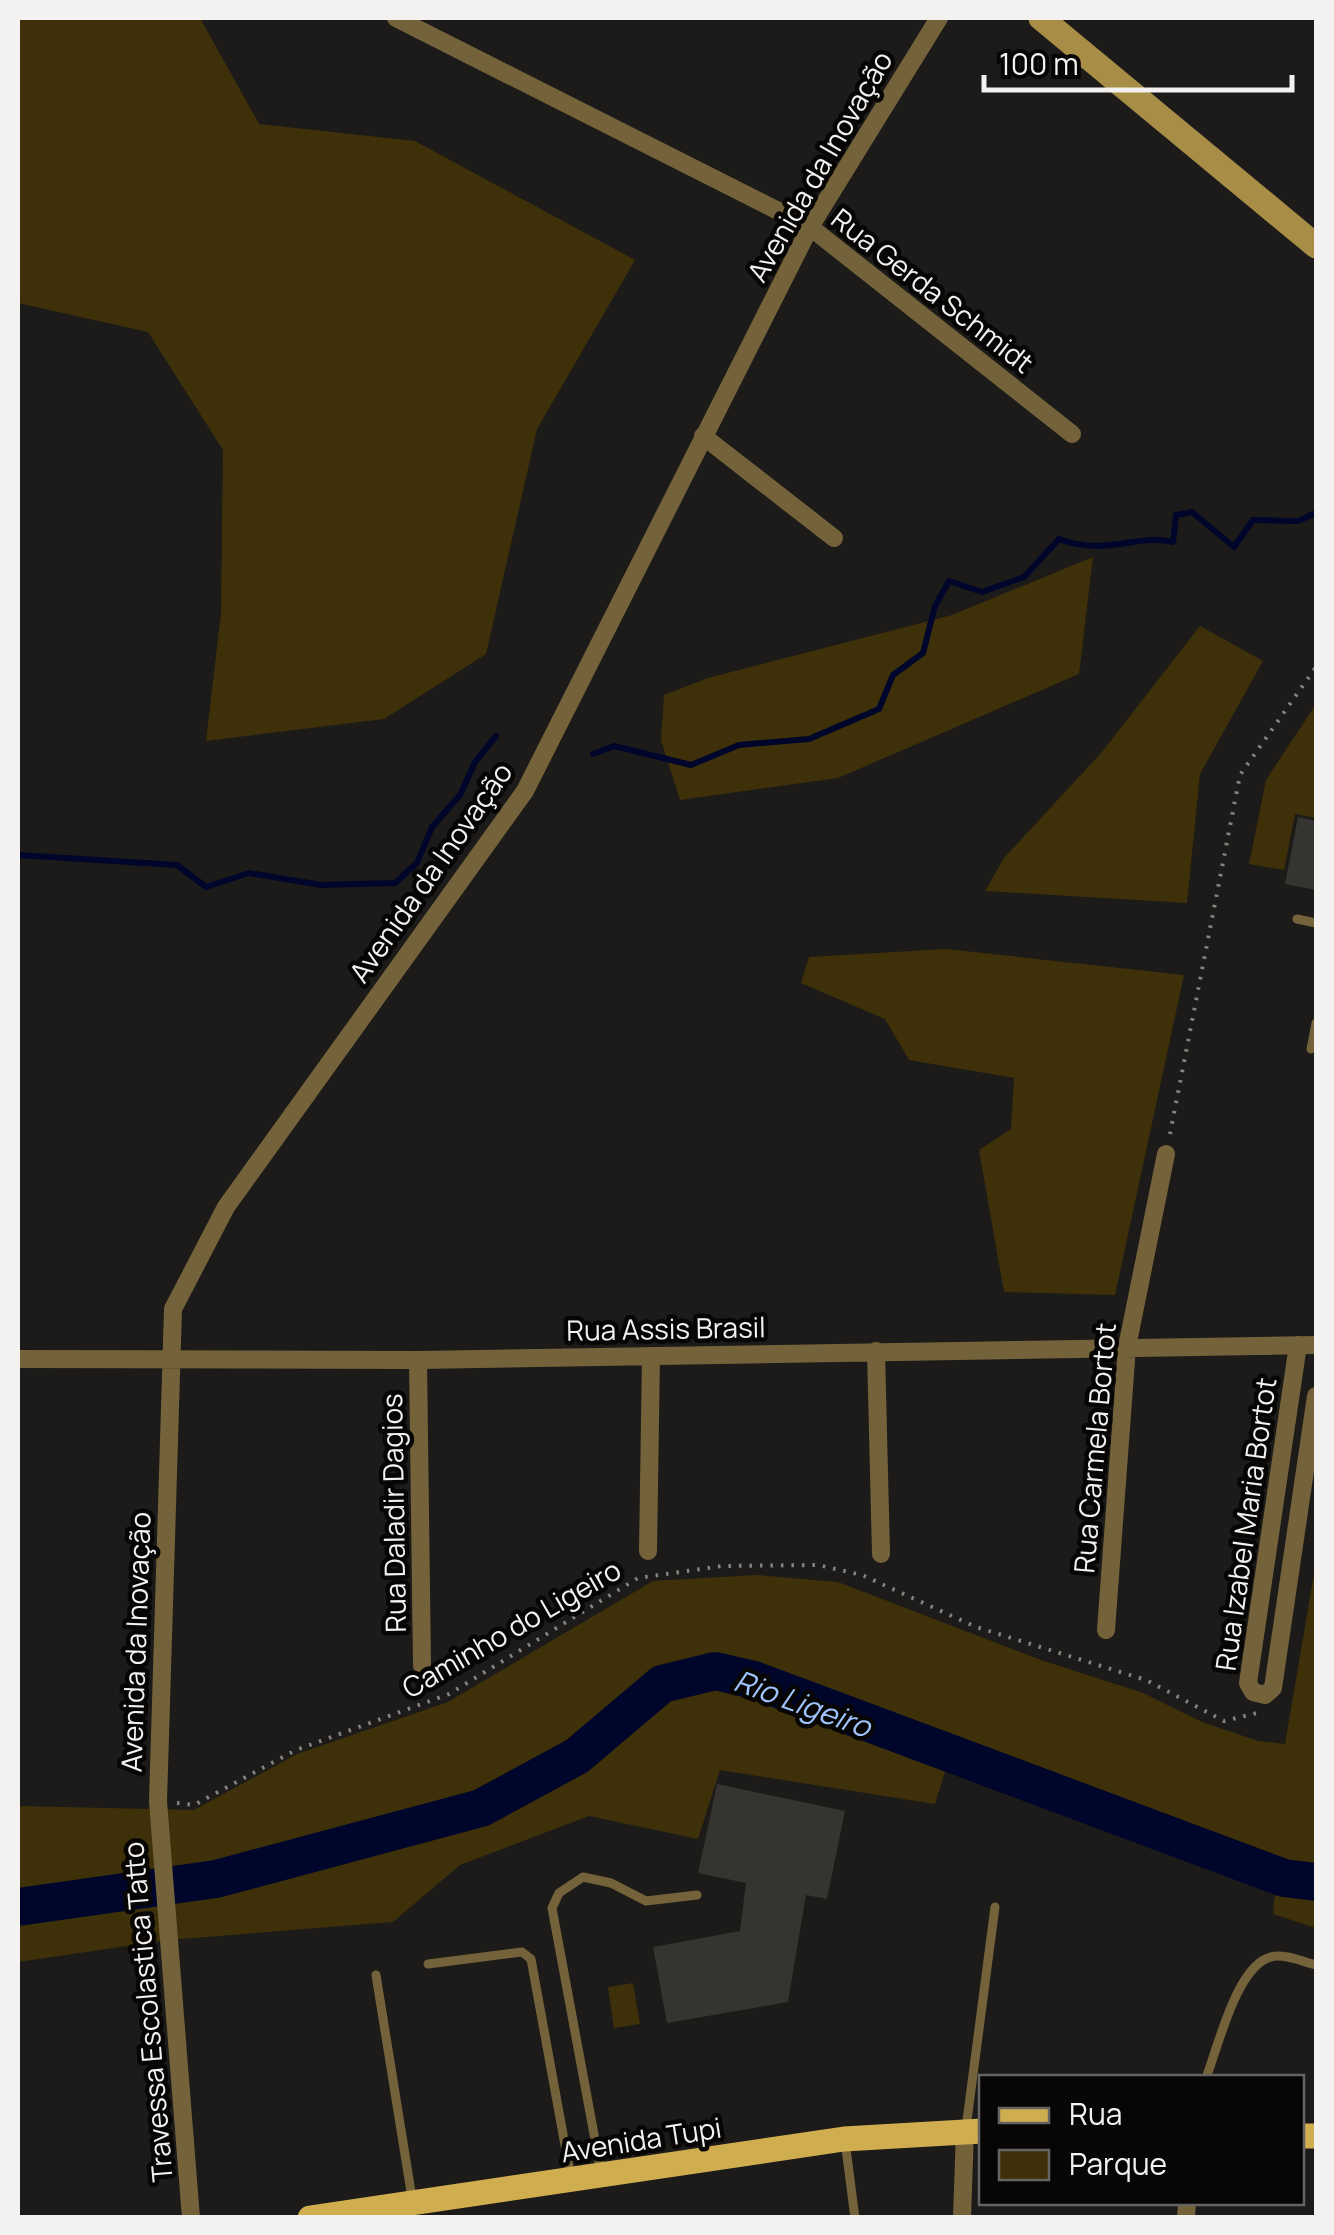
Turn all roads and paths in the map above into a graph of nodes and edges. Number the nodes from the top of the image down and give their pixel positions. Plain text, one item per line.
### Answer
1 (396, 18) edge
2 (939, 18) edge
3 (1041, 18) edge
4 (810, 228) junction
5 (1316, 246) edge
6 (1072, 434) dead end
7 (702, 436) junction
8 (834, 538) dead end
9 (1316, 667) edge
10 (1297, 920) dead end
11 (1316, 923) edge
12 (1316, 1024) edge
13 (1312, 1049) dead end
14 (1166, 1154) joint
15 (1307, 1345) edge
16 (1127, 1347) junction
17 (876, 1351) junction
18 (650, 1356) junction
19 (18, 1358) edge
20 (418, 1360) junction
21 (172, 1362) junction
22 (1316, 1396) edge
23 (648, 1551) dead end
24 (881, 1554) dead end
25 (1106, 1630) dead end
26 (422, 1666) dead end
27 (1274, 1688) junction
28 (158, 1801) junction
29 (698, 1895) dead end
30 (995, 1907) dead end
31 (428, 1964) dead end
32 (1316, 1965) edge
33 (376, 1975) dead end
34 (1207, 2075) edge
35 (973, 2131) edge
36 (844, 2139) junction
37 (601, 2175) junction
38 (572, 2180) junction
39 (413, 2205) junction
40 (191, 2218) edge
41 (310, 2218) edge
42 (856, 2218) edge
43 (962, 2218) edge

1 - 4 street, Rua Gerda Schmidt
2 - 4 street, Avenida da Inovação
3 - 5 main road
4 - 6 street, Rua Gerda Schmidt
4 - 7 street, Avenida da Inovação
7 - 8 street
7 - 21 street, Avenida da Inovação
9 - 14 path
10 - 11 lane
12 - 13 lane
14 - 16 street, Rua Carmela Bortot
15 - 16 street, Rua Assis Brasil
15 - 27 street, Rua Izabel Maria Bortot
16 - 17 street, Rua Assis Brasil
16 - 25 street, Rua Carmela Bortot
17 - 18 street, Rua Assis Brasil
17 - 24 street
18 - 20 street, Rua Assis Brasil
18 - 23 street
19 - 21 street, Rua Assis Brasil
20 - 21 street, Rua Assis Brasil
20 - 26 street, Rua Daladir Dagios
21 - 28 street, Avenida da Inovação
22 - 27 street, Rua Izabel Maria Bortot
27 - 28 path, Caminho do Ligeiro
28 - 40 street, Travessa Escolastica Tatto
29 - 37 lane
30 - 35 lane
31 - 38 lane
32 - 34 lane
33 - 39 lane
35 - 36 main road, Avenida Tupi
35 - 43 street
36 - 37 main road, Avenida Tupi
36 - 42 lane
37 - 38 main road, Avenida Tupi
38 - 39 main road, Avenida Tupi
39 - 41 main road, Avenida Tupi

